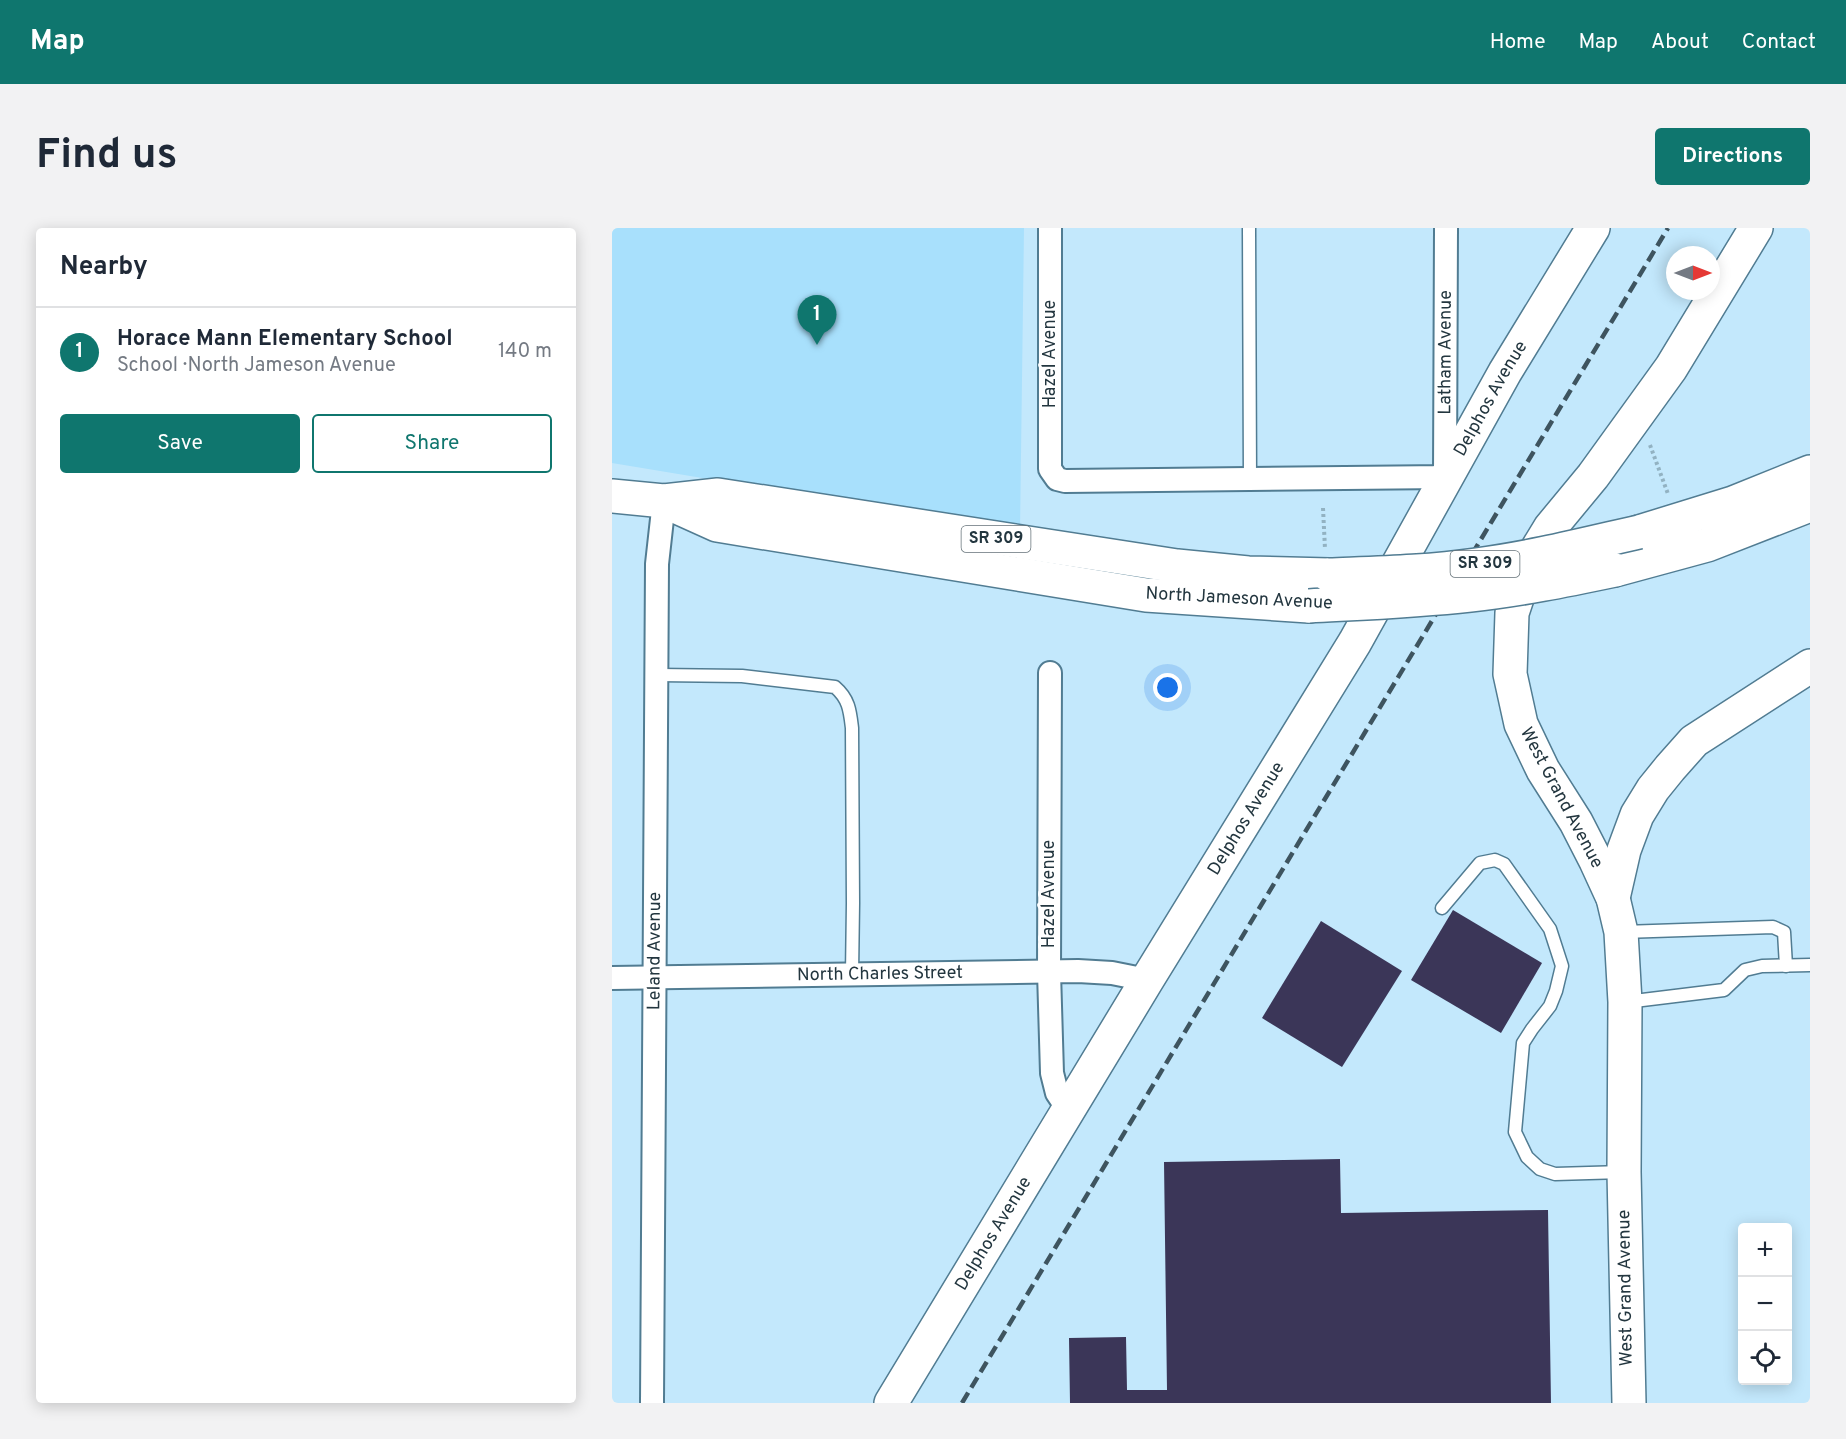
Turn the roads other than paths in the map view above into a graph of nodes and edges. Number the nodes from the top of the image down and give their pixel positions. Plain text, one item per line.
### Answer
1 (1050, 228) edge
2 (1249, 228) edge
3 (1446, 228) edge
4 (1593, 228) edge
5 (1756, 228) edge
6 (1810, 472) edge
7 (1445, 477) junction
8 (1250, 480) junction
9 (612, 496) edge
10 (664, 501) junction
11 (1810, 505) edge
12 (1810, 666) edge
13 (1050, 673) dead end
14 (658, 675) junction
15 (1613, 898) junction
16 (1442, 908) dead end
17 (1621, 932) junction
18 (1810, 965) edge
19 (1786, 966) junction
20 (1049, 972) junction
21 (852, 974) junction
22 (654, 977) junction
23 (612, 978) edge
24 (1147, 980) junction
25 (1625, 1002) junction
26 (1069, 1111) junction
27 (1624, 1172) junction
28 (652, 1403) edge
29 (891, 1403) edge
30 (1629, 1403) edge

1 - 8 street, Hazel Avenue
2 - 8 lane
3 - 7 street, Latham Avenue
4 - 7 main road, Delphos Avenue
5 - 15 main road, West Grand Avenue
6 - 10 main road, North Jameson Avenue / SR 309, bridge
7 - 8 street
7 - 24 main road, Delphos Avenue
9 - 10 main road, North Jameson Avenue / SR 309
10 - 11 main road, North Jameson Avenue / SR 309, bridge
10 - 14 street, Leland Avenue
12 - 15 main road
13 - 20 street, Hazel Avenue
14 - 21 lane
14 - 22 street, Leland Avenue
15 - 17 main road, West Grand Avenue
16 - 27 lane
17 - 19 lane
17 - 25 main road, West Grand Avenue
18 - 19 lane
19 - 25 lane
20 - 21 street, North Charles Street
20 - 24 street, North Charles Street
20 - 26 street, Hazel Avenue
21 - 22 street, North Charles Street
22 - 23 street, North Charles Street
22 - 28 street, Leland Avenue
24 - 26 main road, Delphos Avenue
25 - 27 main road, West Grand Avenue
26 - 29 main road, Delphos Avenue
27 - 30 main road, West Grand Avenue

